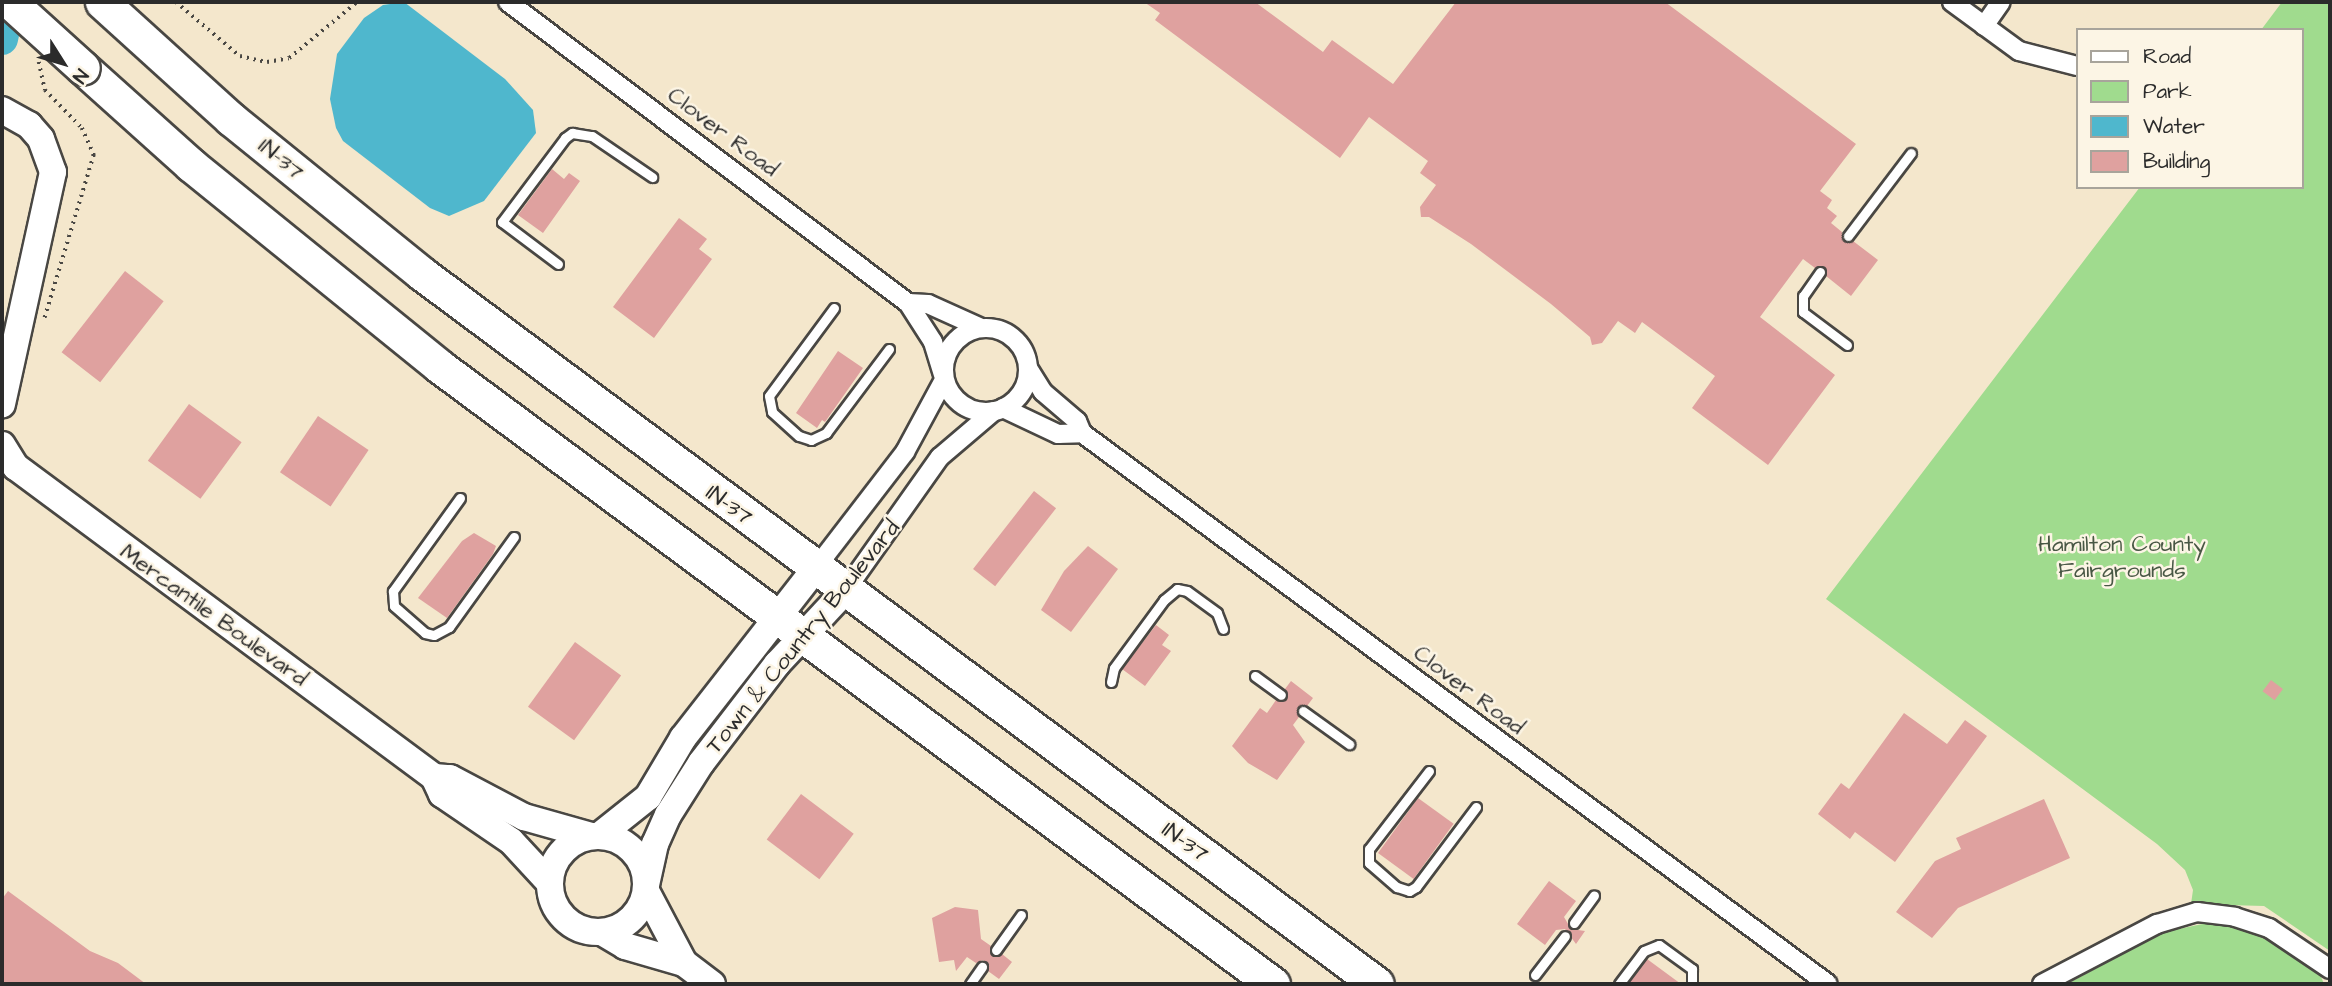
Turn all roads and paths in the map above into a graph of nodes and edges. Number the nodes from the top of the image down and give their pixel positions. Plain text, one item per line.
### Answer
1 (10, 2) edge
2 (102, 2) edge
3 (176, 2) edge
4 (357, 2) edge
5 (508, 2) edge
6 (1952, 2) edge
7 (2001, 2) edge
8 (1984, 26) junction
9 (2076, 66) edge
10 (3, 110) edge
11 (1911, 153) dead end
12 (652, 177) dead end
13 (1848, 236) dead end
14 (558, 264) dead end
15 (1820, 272) dead end
16 (908, 303) junction
17 (834, 308) dead end
18 (979, 327) junction
19 (1847, 345) dead end
20 (888, 349) dead end
21 (1028, 368) junction
22 (944, 378) junction
23 (2, 404) edge
24 (998, 410) junction
25 (1082, 433) junction
26 (2, 445) edge
27 (460, 498) dead end
28 (514, 537) dead end
29 (815, 569) junction
30 (845, 591) junction
31 (790, 627) junction
32 (1223, 629) dead end
33 (1255, 676) dead end
34 (1111, 682) dead end
35 (1281, 695) dead end
36 (1303, 711) dead end
37 (1349, 744) dead end
38 (1429, 771) dead end
39 (434, 777) junction
40 (1476, 807) dead end
41 (595, 836) junction
42 (549, 882) junction
43 (646, 888) junction
44 (1594, 895) dead end
45 (1021, 915) dead end
46 (1574, 923) dead end
47 (602, 932) junction
48 (1565, 936) dead end
49 (996, 950) dead end
50 (684, 963) junction
51 (982, 967) dead end
52 (2330, 969) edge
53 (1535, 975) dead end
54 (712, 984) edge
55 (970, 984) edge
56 (1273, 984) edge
57 (1377, 984) edge
58 (1619, 984) edge
59 (1692, 984) edge
60 (1828, 984) edge
61 (2042, 984) edge

1 - 31 highway, bridge
2 - 29 highway, IN-37
3 - 4 path
5 - 16 street, Clover Road
6 - 8 street
7 - 8 street
8 - 9 street
10 - 23 street
11 - 13 lane
12 - 14 lane
15 - 19 lane
16 - 18 street, Clover Road
16 - 22 street, Clover Road
17 - 20 lane
18 - 21 street
18 - 22 street
21 - 24 street
21 - 25 street, Clover Road
22 - 24 street
22 - 29 street, Town & Country Boulevard
24 - 25 street
24 - 30 street, Town & Country Boulevard
25 - 60 street, Clover Road
26 - 39 street, Mercantile Boulevard
27 - 28 lane
29 - 30 highway, IN-37
29 - 31 street, Town & Country Boulevard
30 - 31 street, Town & Country Boulevard
30 - 57 highway, IN-37
31 - 41 street, Town & Country Boulevard
31 - 43 street, Town & Country Boulevard
31 - 56 highway
32 - 34 lane
33 - 35 lane
36 - 37 lane
38 - 40 lane
39 - 41 street, Mercantile Boulevard
39 - 42 street, Mercantile Boulevard
41 - 42 street
41 - 43 street
42 - 47 street
43 - 47 street
43 - 50 street
44 - 46 lane
45 - 49 lane
47 - 50 street
48 - 53 lane
50 - 54 street
51 - 55 lane
52 - 61 street
58 - 59 lane

